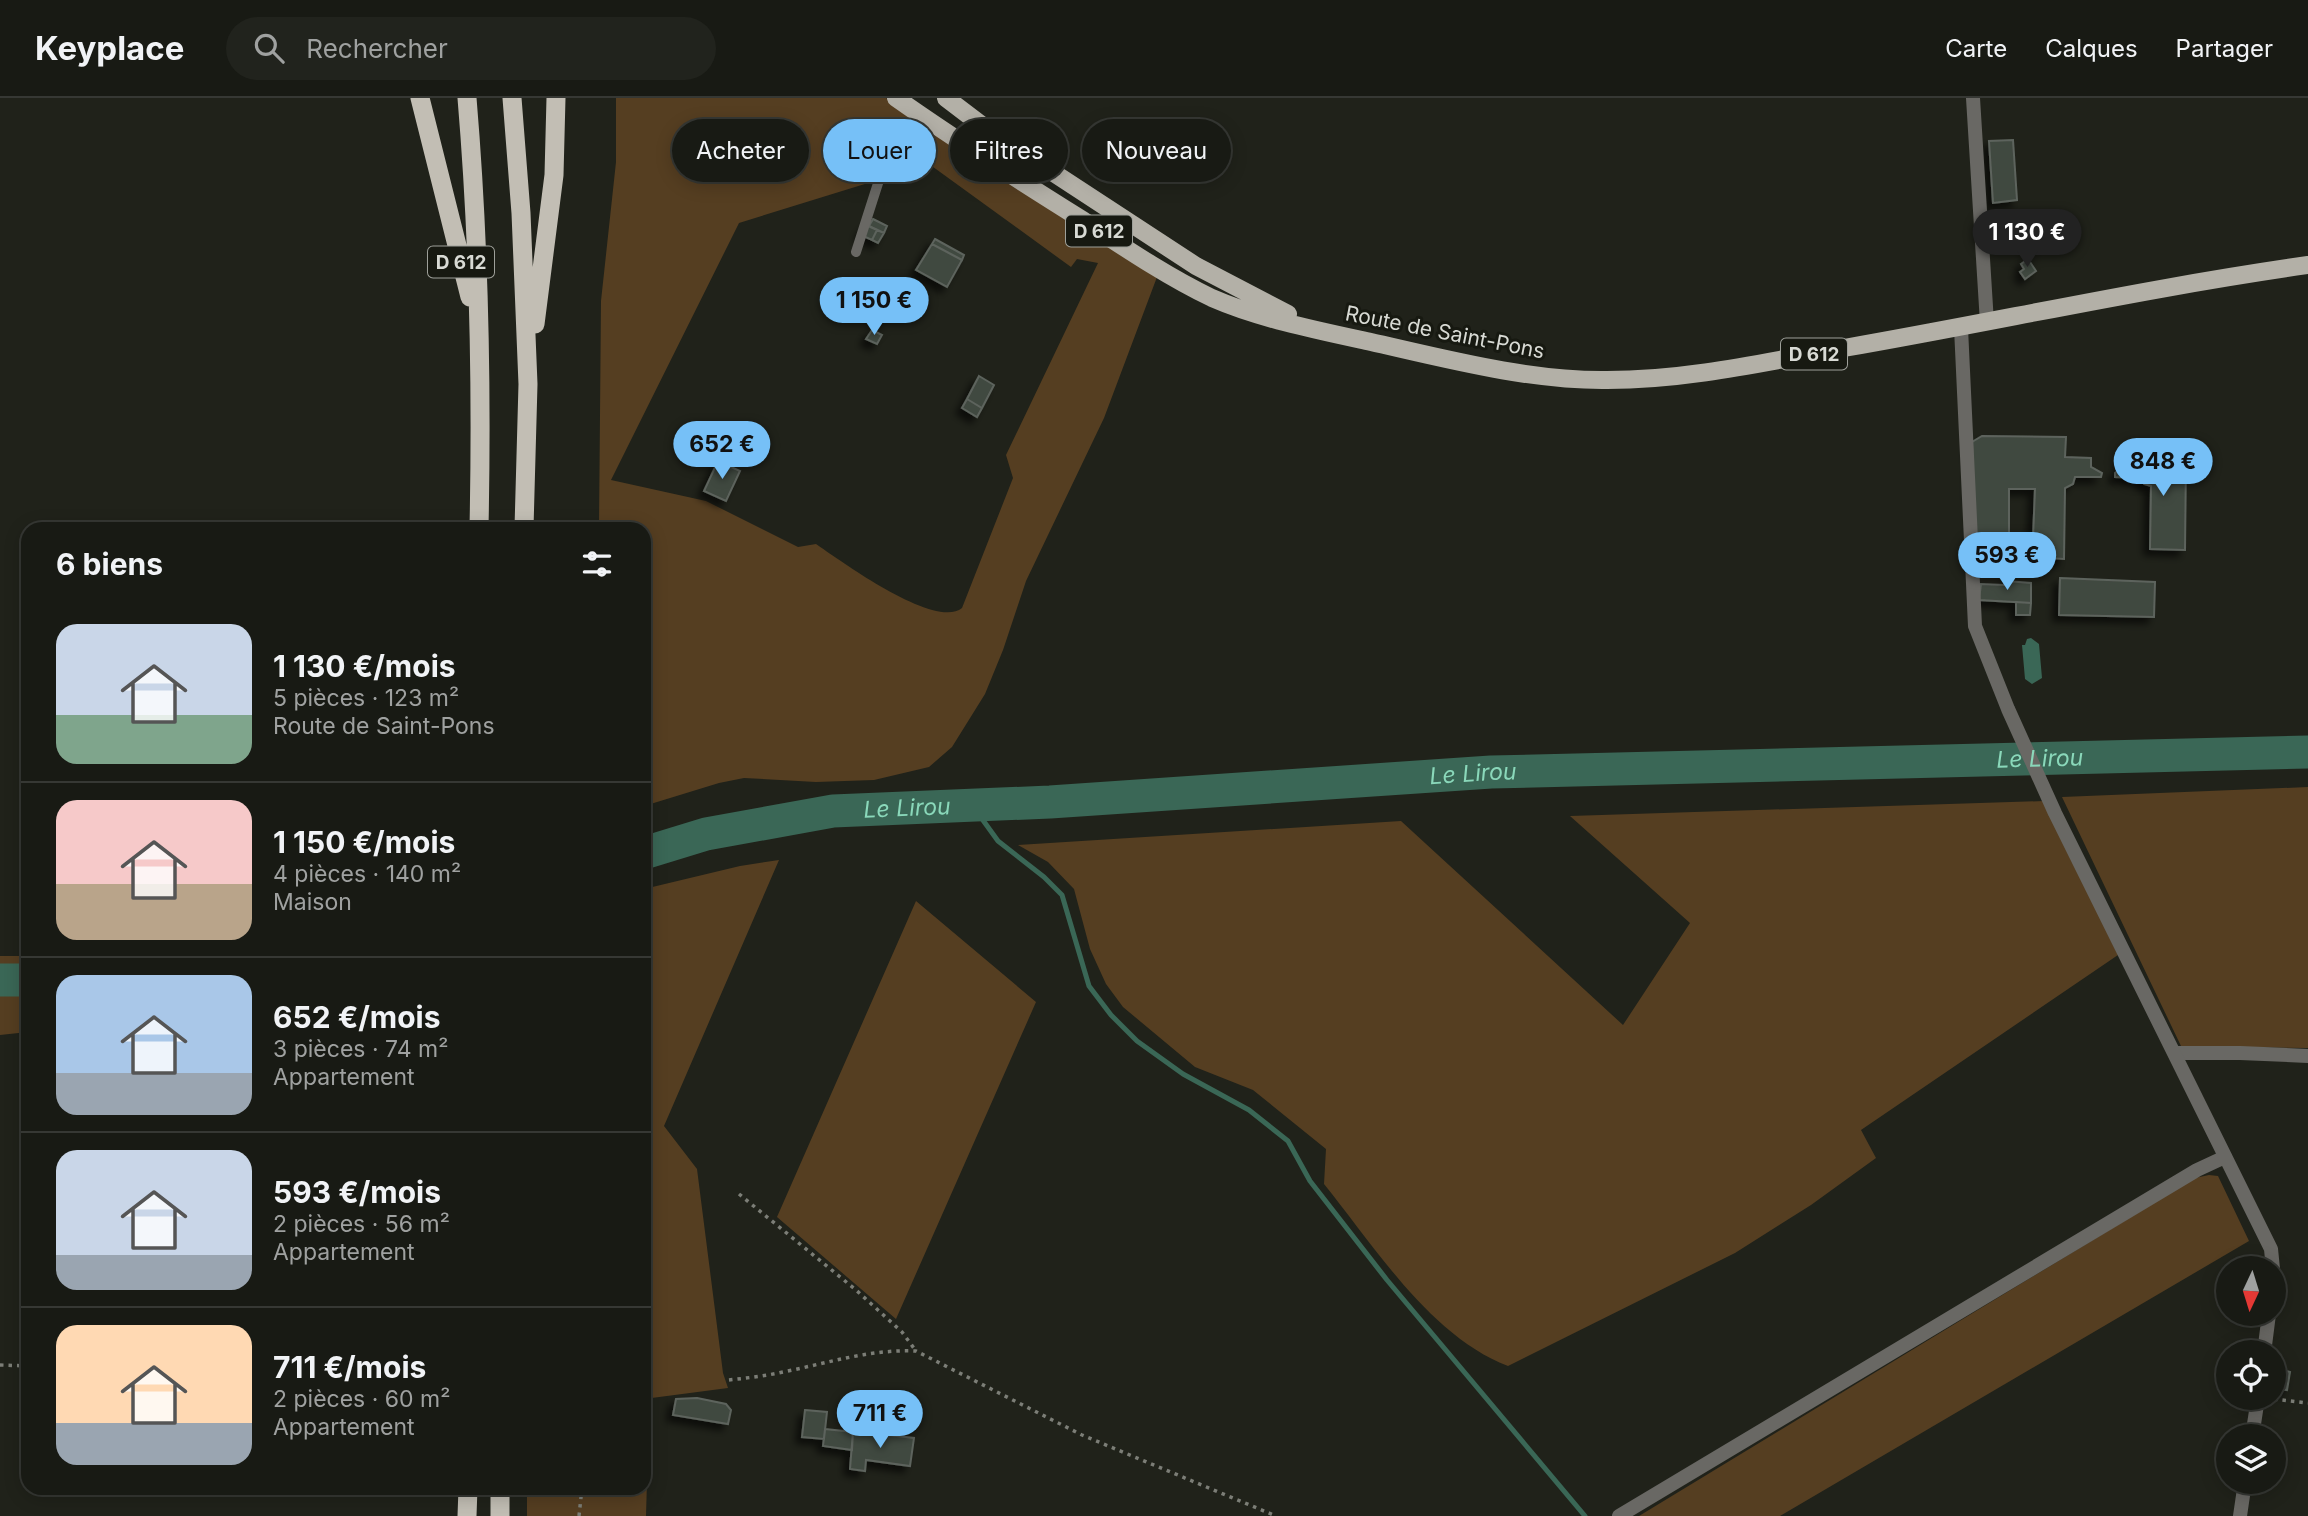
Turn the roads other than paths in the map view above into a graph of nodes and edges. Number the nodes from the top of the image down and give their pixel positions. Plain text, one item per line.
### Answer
1 (420, 98) edge
2 (467, 98) edge
3 (512, 98) edge
4 (556, 98) edge
5 (896, 98) edge
6 (946, 98) edge
7 (1973, 98) edge
8 (922, 116) junction
9 (856, 252) dead end
10 (2308, 265) edge
11 (1987, 323) junction
12 (1961, 328) junction
13 (1319, 330) junction
14 (528, 384) junction
15 (481, 428) junction
16 (479, 522) edge
17 (524, 522) edge
18 (2175, 1053) junction
19 (2308, 1056) edge
20 (2225, 1157) junction
21 (2272, 1256) edge
22 (2243, 1494) edge
23 (468, 1495) edge
24 (500, 1495) edge
25 (467, 1516) edge
26 (500, 1516) edge
27 (1619, 1516) edge
28 (2240, 1516) edge

1 - 15 highway, D 612
2 - 15 highway
3 - 14 highway
4 - 14 highway
5 - 8 main road, Route de Saint-Pons / D 612
6 - 13 main road, Route de Saint-Pons / D 612
7 - 11 street
8 - 9 lane
8 - 13 main road, Route de Saint-Pons / D 612
10 - 11 main road, Route de Saint-Pons / D 612
11 - 12 main road, Route de Saint-Pons / D 612
12 - 13 main road, Route de Saint-Pons / D 612
12 - 18 street
14 - 17 highway
15 - 16 highway, D 612
18 - 19 street
18 - 20 street
20 - 21 street
20 - 27 street
22 - 28 street
23 - 25 highway
24 - 26 highway

